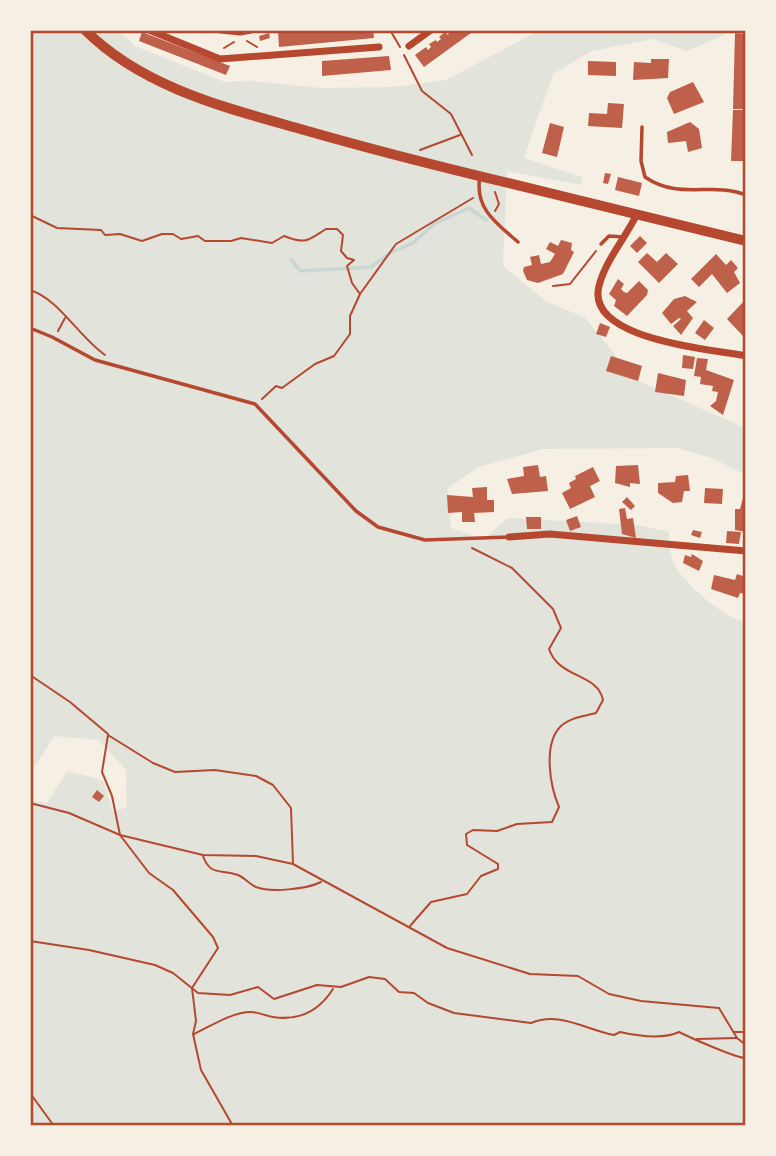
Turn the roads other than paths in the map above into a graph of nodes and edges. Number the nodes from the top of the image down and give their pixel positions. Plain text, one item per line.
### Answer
1 (85, 30) edge
2 (149, 30) edge
3 (221, 30) edge
4 (251, 30) edge
5 (431, 30) edge
6 (405, 46) road end
7 (379, 47) road end
8 (642, 127) dead end
9 (480, 176) junction
10 (746, 195) edge
11 (637, 214) junction
12 (625, 237) junction
13 (746, 241) edge
14 (518, 242) dead end
15 (601, 244) road end
16 (30, 328) edge
17 (746, 356) edge
18 (509, 537) joint
19 (746, 551) edge

1 - 9 main road
2 - 7 street
3 - 4 street
5 - 6 street
8 - 10 lane
9 - 11 main road
9 - 14 lane
11 - 12 street
11 - 13 main road
12 - 15 lane
12 - 17 street
16 - 18 lane
18 - 19 street

